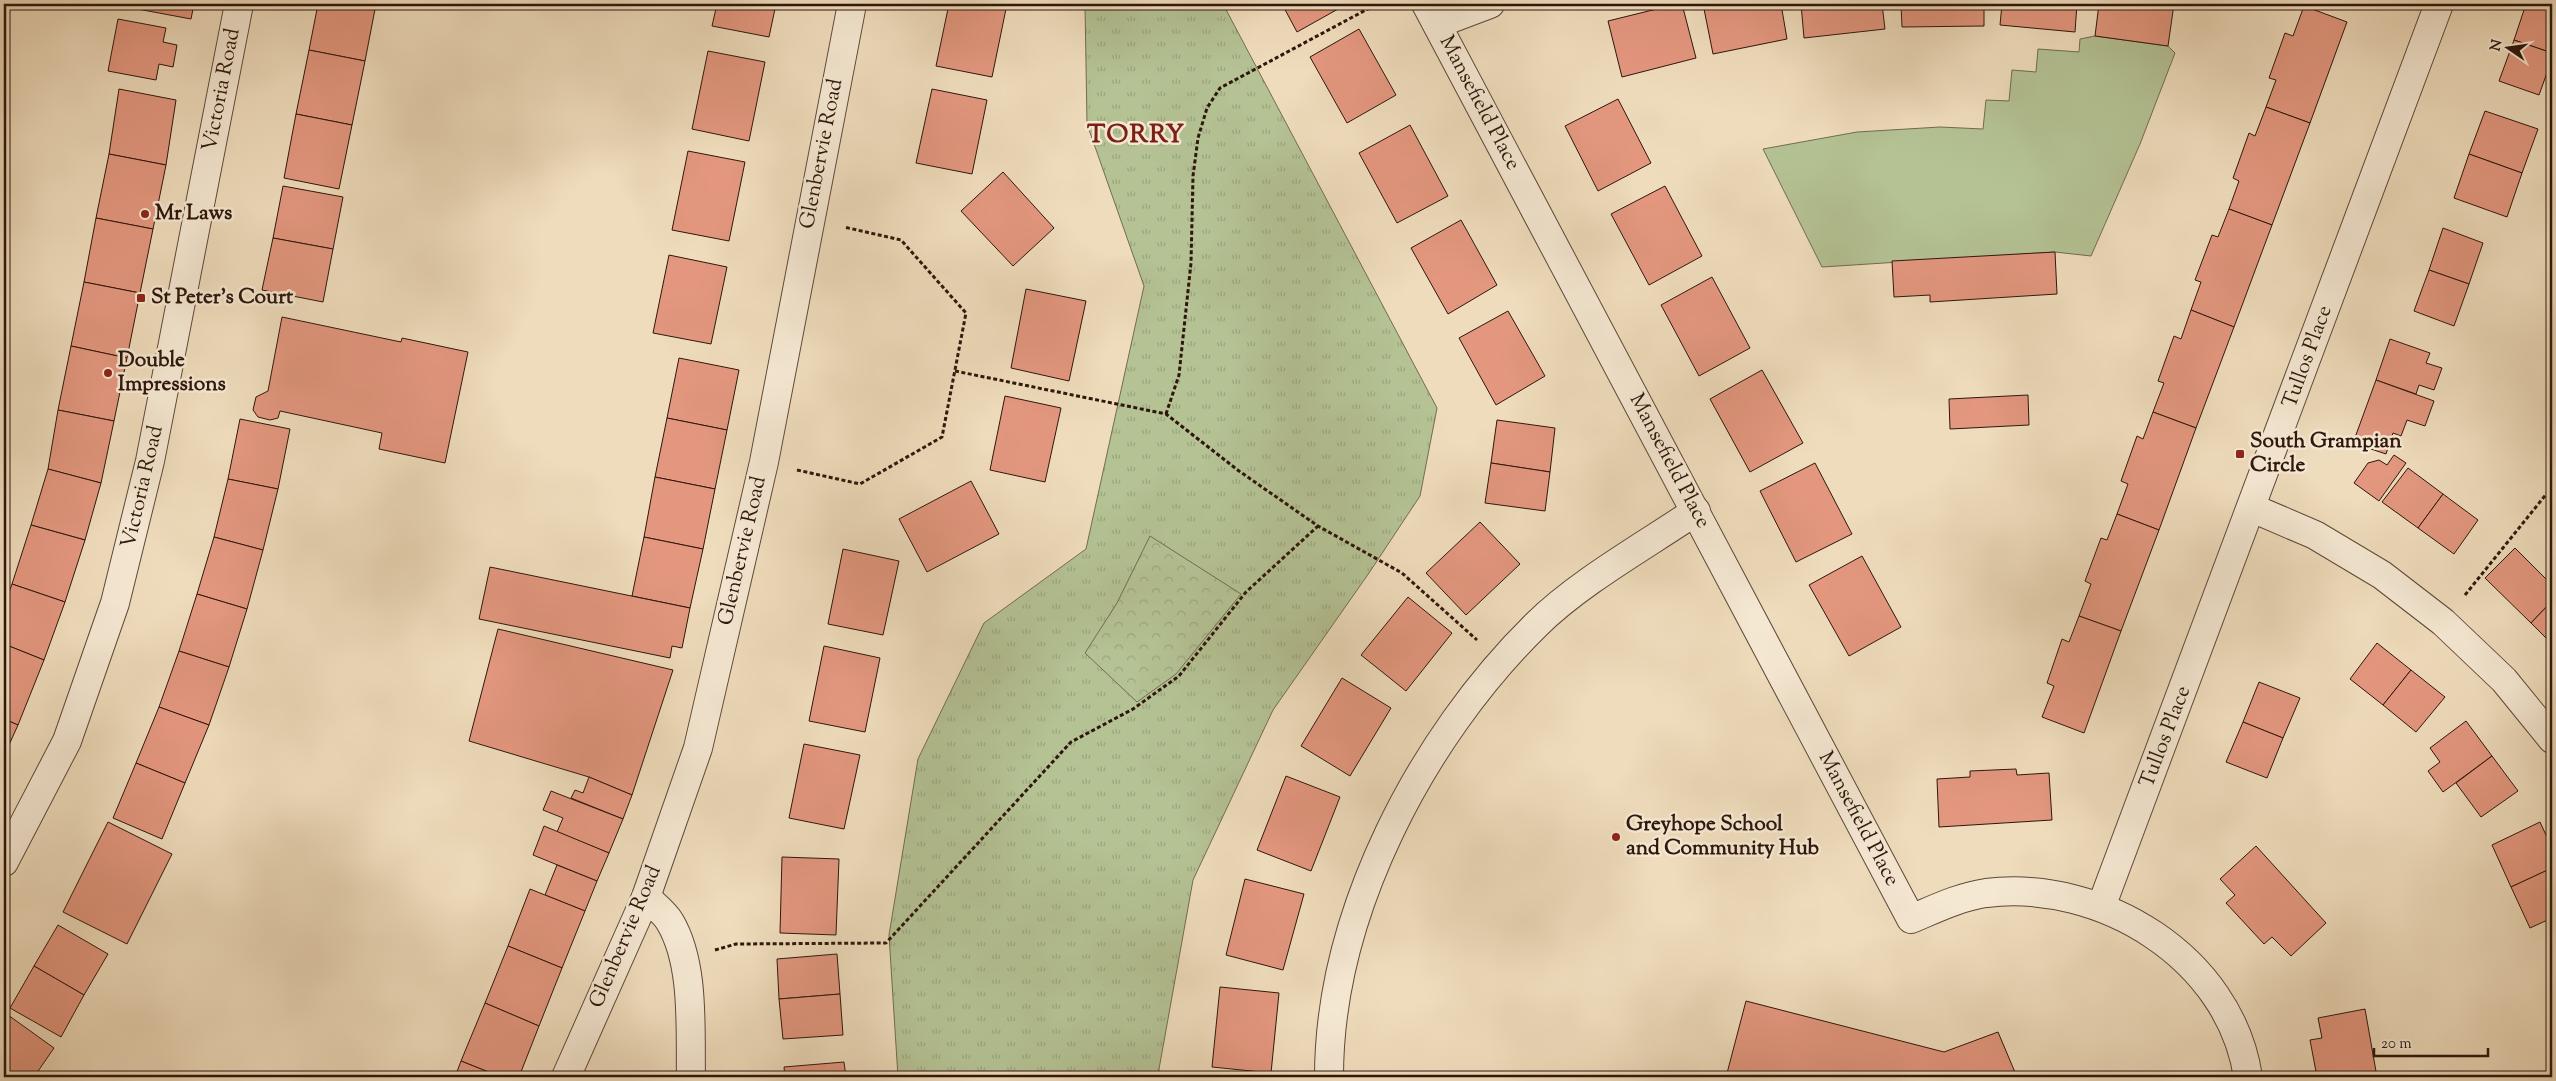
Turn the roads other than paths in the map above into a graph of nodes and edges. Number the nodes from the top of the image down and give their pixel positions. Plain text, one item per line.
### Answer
1 (239, 4) edge
2 (852, 4) edge
3 (1490, 4) edge
4 (2439, 4) edge
5 (1432, 14) edge
6 (2252, 508) junction
7 (1696, 511) junction
8 (2552, 740) edge
9 (4, 862) edge
10 (646, 897) junction
11 (2101, 907) junction
12 (566, 1077) edge
13 (691, 1077) edge
14 (1329, 1077) edge
15 (2248, 1077) edge

1 - 9 street, Victoria Road
2 - 10 street, Glenbervie Road
3 - 5 street
4 - 6 street, Tullos Place
5 - 7 street, Mansefield Place
6 - 8 street
6 - 11 street, Tullos Place
7 - 11 street, Mansefield Place
7 - 14 street
10 - 12 street, Glenbervie Road
10 - 13 street
11 - 15 street

